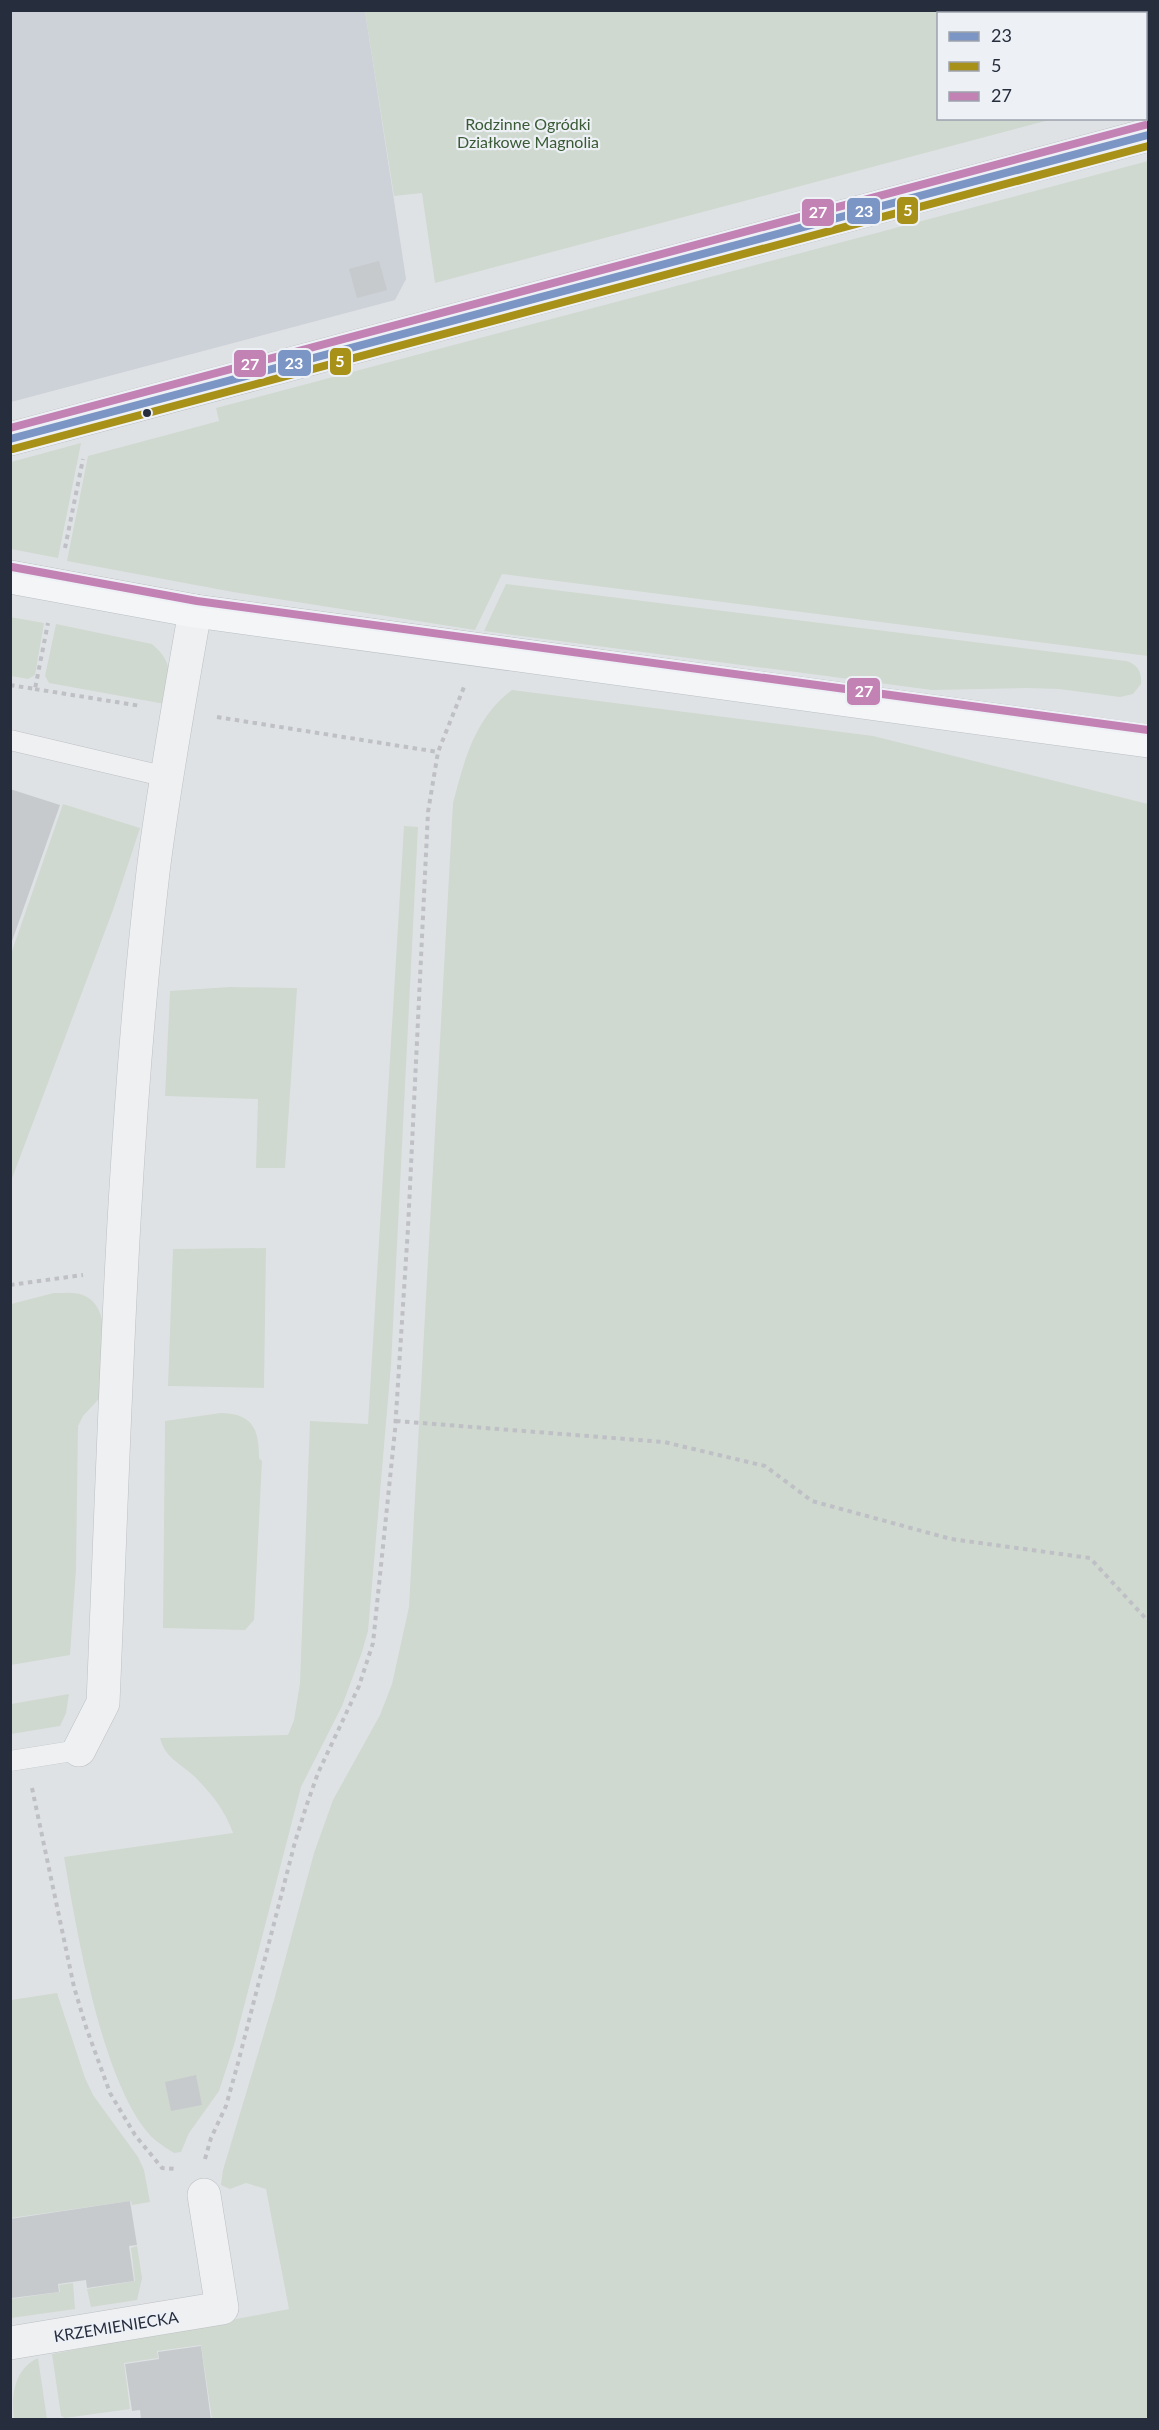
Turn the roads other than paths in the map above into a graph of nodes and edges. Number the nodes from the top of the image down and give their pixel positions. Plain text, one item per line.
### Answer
1 (1149, 135) edge
2 (10, 439) edge
3 (10, 578) edge
4 (195, 610) junction
5 (10, 740) edge
6 (1149, 741) edge
7 (167, 777) junction
8 (79, 1750) joint
9 (18, 1760) edge
10 (204, 2183) road end
11 (10, 2343) edge

1 - 2 street
3 - 4 main road
4 - 6 main road
4 - 7 street
5 - 7 lane
7 - 8 street
8 - 9 lane
10 - 11 street, KRZEMIENIECKA

